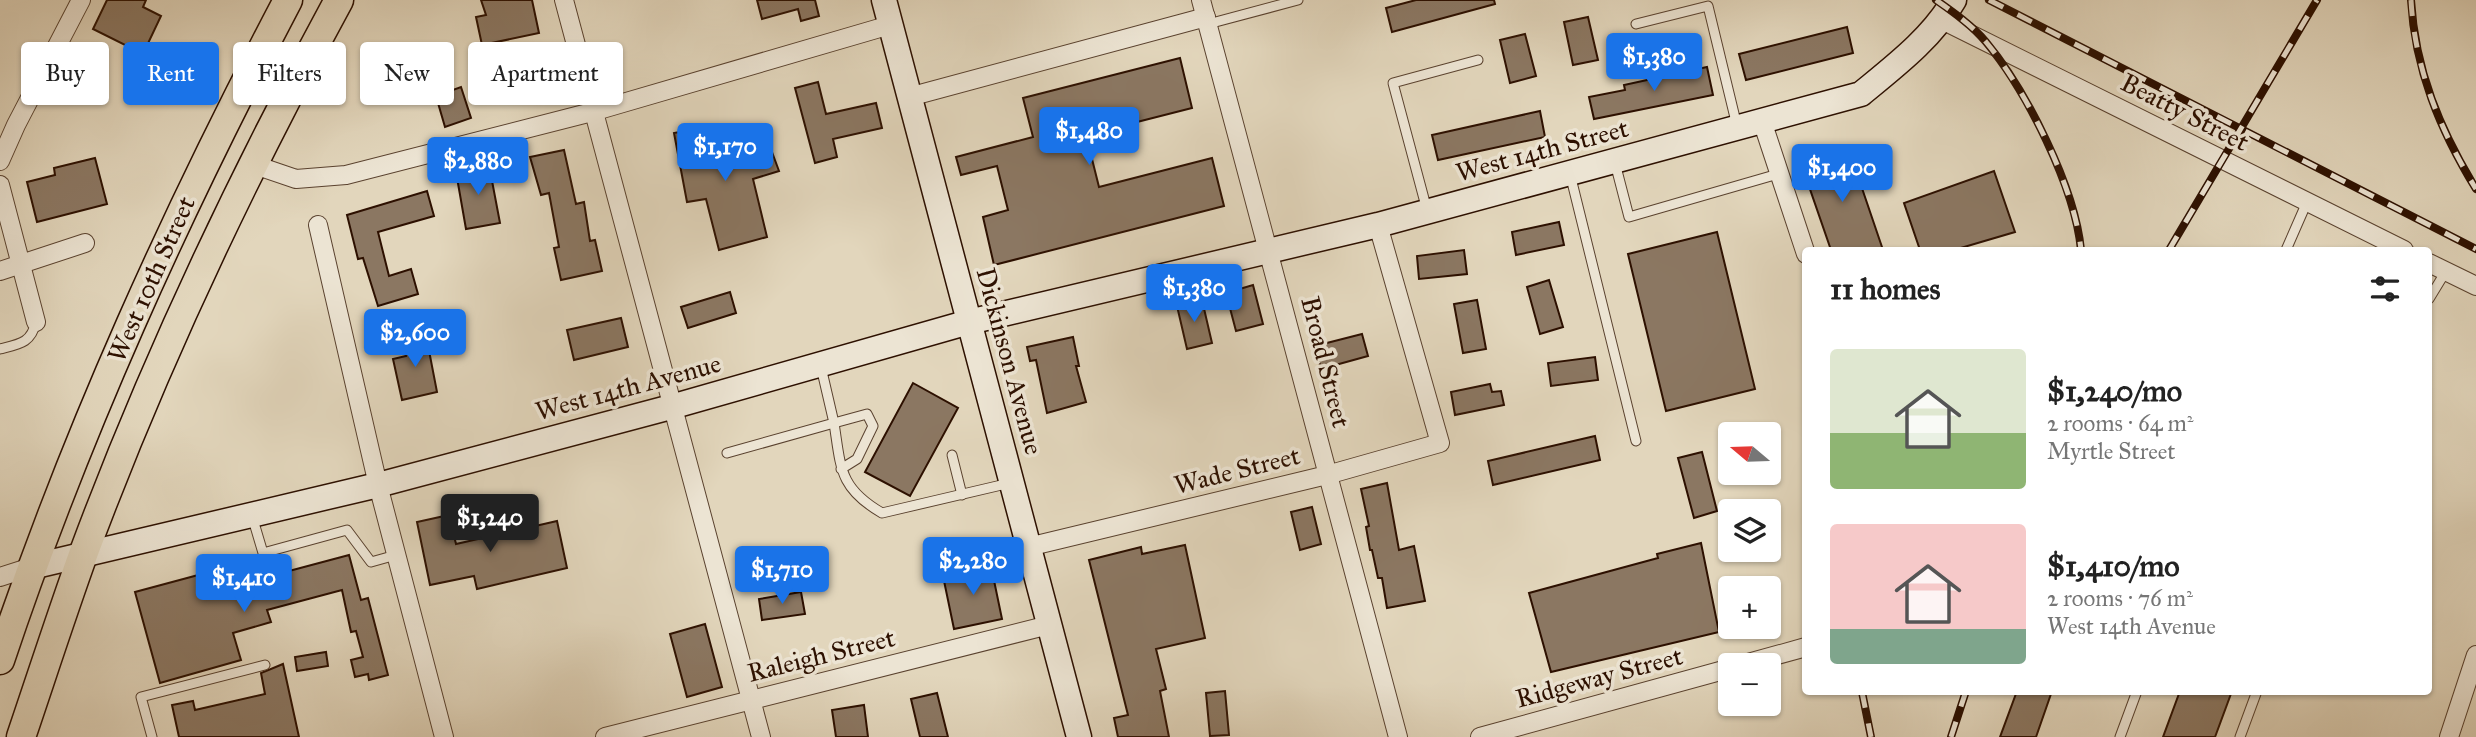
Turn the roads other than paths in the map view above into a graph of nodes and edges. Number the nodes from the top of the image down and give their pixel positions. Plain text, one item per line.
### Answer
1 (82, 0) edge
2 (288, 0) edge
3 (339, 0) edge
4 (564, 0) edge
5 (884, 0) edge
6 (1298, 0) edge
7 (1948, 10) edge
8 (1205, 14) edge
9 (1636, 24) dead end
10 (890, 25) junction
11 (1478, 60) dead end
12 (909, 97) junction
13 (592, 112) junction
14 (1762, 121) junction
15 (1737, 128) junction
16 (0, 161) edge
17 (1614, 162) junction
18 (252, 164) junction
19 (1569, 173) junction
20 (1778, 173) junction
21 (0, 186) edge
22 (2307, 202) junction
23 (1427, 212) junction
24 (318, 225) dead end
25 (1378, 225) junction
26 (85, 243) dead end
27 (1804, 247) edge
28 (2287, 247) edge
29 (2398, 247) edge
30 (1271, 252) junction
31 (20, 264) junction
32 (2432, 264) edge
33 (0, 271) edge
34 (2446, 271) junction
35 (2476, 286) edge
36 (2432, 294) edge
37 (36, 322) joint
38 (969, 322) junction
39 (0, 349) edge
40 (821, 365) junction
41 (671, 407) junction
42 (834, 423) junction
43 (1636, 441) dead end
44 (727, 453) dead end
45 (952, 454) dead end
46 (841, 469) junction
47 (1327, 475) junction
48 (1011, 482) junction
49 (378, 485) junction
50 (962, 495) junction
51 (251, 514) junction
52 (1028, 547) junction
53 (83, 553) junction
54 (396, 555) junction
55 (31, 567) junction
56 (0, 577) edge
57 (1049, 625) junction
58 (1802, 648) edge
59 (1781, 654) edge
60 (2476, 655) edge
61 (0, 660) edge
62 (265, 665) dead end
63 (1718, 672) edge
64 (2136, 695) edge
65 (2256, 695) edge
66 (751, 700) junction
67 (22, 737) edge
68 (152, 737) edge
69 (444, 737) edge
70 (606, 737) edge
71 (761, 737) edge
72 (1079, 737) edge
73 (1398, 737) edge
74 (1480, 737) edge
75 (2120, 737) edge
76 (2240, 737) edge
77 (2449, 737) edge

1 - 16 street
2 - 55 main road, West 10th Street
3 - 18 main road, West 10th Street
4 - 13 street
5 - 10 main road, Dickinson Avenue
6 - 8 lane
7 - 14 main road, West 14th Street
7 - 22 street, Beatty Street
8 - 12 street
8 - 30 street, Broad Street
9 - 15 lane
10 - 12 main road, Dickinson Avenue
10 - 13 street
11 - 23 lane
12 - 38 main road, Dickinson Avenue
13 - 18 street
13 - 41 street
14 - 15 main road, West 14th Street
14 - 20 street
15 - 17 main road, West 14th Street
17 - 19 main road, West 14th Street
17 - 20 lane
18 - 53 main road, West 10th Street
19 - 23 main road, West 14th Street
19 - 43 lane
20 - 27 street
21 - 31 street
22 - 28 lane
22 - 29 street, Beatty Street
23 - 25 main road, West 14th Street
24 - 49 street
25 - 30 main road, West 14th Street
25 - 47 street, Wade Street
26 - 31 street
30 - 38 main road, West 14th Avenue
30 - 47 street, Broad Street
31 - 33 street
31 - 37 street
32 - 34 street
34 - 35 street
34 - 36 lane
37 - 39 lane
38 - 40 main road, West 14th Avenue
38 - 48 main road, Dickinson Avenue
40 - 41 main road, West 14th Avenue
40 - 42 lane
41 - 49 main road, West 14th Avenue
41 - 66 street
42 - 44 lane
42 - 46 lane
42 - 46 lane
45 - 50 lane
46 - 50 lane
47 - 52 street, Wade Street
47 - 73 street, Broad Street
48 - 50 lane
48 - 52 main road, Dickinson Avenue
49 - 51 main road, West 14th Avenue
49 - 54 street
51 - 53 main road, West 14th Avenue
51 - 54 lane
52 - 57 main road, Dickinson Avenue
53 - 55 main road, West 14th Avenue
53 - 67 main road, West 10th Street
54 - 69 street
55 - 56 street, West 14th Avenue
55 - 61 main road, West 10th Street
57 - 66 street, Raleigh Street
57 - 72 main road, Dickinson Avenue
58 - 59 street
60 - 77 street
62 - 68 lane
63 - 74 street, Ridgeway Street
64 - 75 lane
65 - 76 lane
66 - 70 street, Raleigh Street
66 - 71 street

